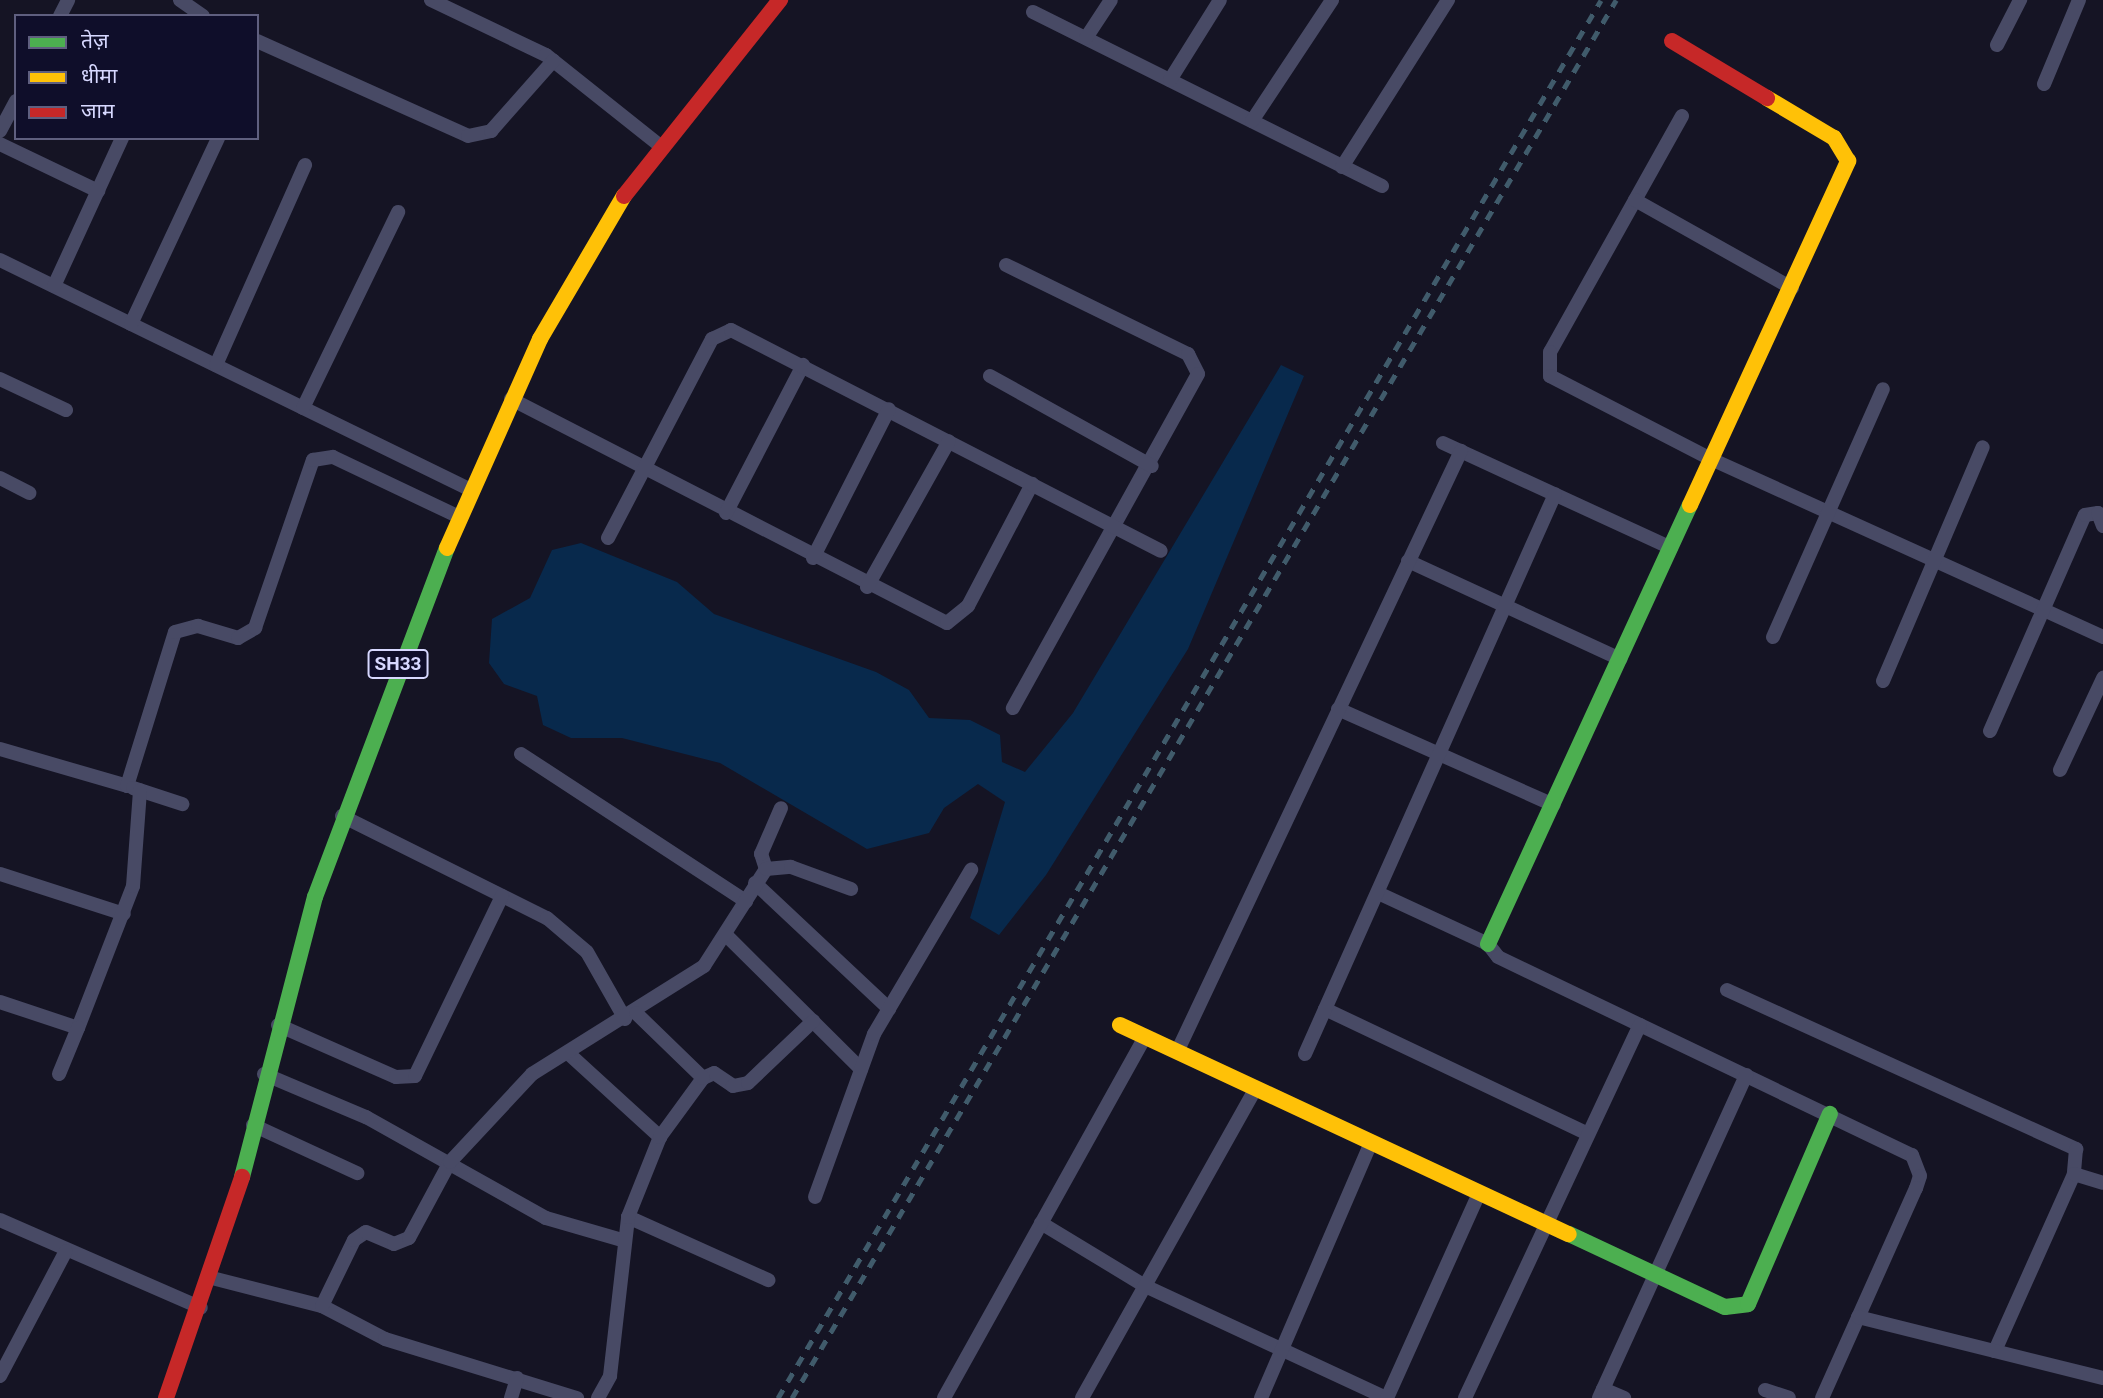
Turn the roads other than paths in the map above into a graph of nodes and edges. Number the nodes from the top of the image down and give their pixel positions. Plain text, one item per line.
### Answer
1 (180, 0) edge
2 (431, 0) edge
3 (780, 0) edge
4 (1111, 0) edge
5 (1220, 0) edge
6 (1332, 0) edge
7 (1448, 0) edge
8 (2020, 0) edge
9 (2079, 0) edge
10 (1033, 12) dead end
11 (200, 14) edge
12 (1086, 38) junction
13 (1672, 41) dead end
14 (259, 42) edge
15 (1997, 45) dead end
16 (553, 61) junction
17 (1170, 80) junction
18 (2044, 84) dead end
19 (14, 105) edge
20 (1682, 116) dead end
21 (1252, 121) junction
22 (0, 131) edge
23 (121, 140) edge
24 (217, 140) edge
25 (0, 144) edge
26 (659, 145) junction
27 (305, 165) dead end
28 (1342, 167) junction
29 (1382, 186) dead end
30 (98, 191) junction
31 (1635, 200) junction
32 (398, 212) dead end
33 (0, 260) edge
34 (1006, 265) dead end
35 (54, 286) junction
36 (1792, 288) junction
37 (131, 324) junction
38 (216, 365) junction
39 (803, 365) junction
40 (990, 376) dead end
41 (0, 379) edge
42 (1883, 389) dead end
43 (511, 399) junction
44 (303, 408) junction
45 (889, 409) junction
46 (66, 410) dead end
47 (949, 441) junction
48 (1443, 443) dead end
49 (1983, 447) dead end
50 (1461, 451) junction
51 (1711, 460) junction
52 (1152, 466) junction
53 (643, 468) junction
54 (0, 478) edge
55 (1032, 484) junction
56 (469, 489) junction
57 (29, 493) dead end
58 (1555, 494) junction
59 (726, 513) junction
60 (1828, 513) junction
61 (457, 516) junction
62 (2103, 526) edge
63 (1117, 529) junction
64 (608, 538) dead end
65 (1671, 548) junction
66 (1161, 551) dead end
67 (813, 558) junction
68 (1408, 561) junction
69 (1934, 561) junction
70 (867, 587) junction
71 (1505, 606) junction
72 (2043, 610) junction
73 (1773, 636) dead end
74 (2103, 637) edge
75 (1620, 659) junction
76 (2103, 678) edge
77 (1883, 681) dead end
78 (1013, 708) dead end
79 (1338, 709) junction
80 (1990, 731) dead end
81 (0, 749) edge
82 (521, 754) dead end
83 (1439, 754) junction
84 (2060, 770) dead end
85 (134, 788) junction
86 (182, 804) dead end
87 (1553, 804) junction
88 (781, 808) dead end
89 (342, 816) junction
90 (766, 869) junction
91 (971, 870) dead end
92 (0, 874) edge
93 (755, 883) junction
94 (851, 889) dead end
95 (1378, 893) junction
96 (502, 896) junction
97 (746, 901) junction
98 (124, 914) junction
99 (727, 936) junction
100 (1488, 944) junction
101 (1727, 990) dead end
102 (0, 1002) edge
103 (889, 1009) junction
104 (1325, 1009) junction
105 (630, 1016) junction
106 (814, 1021) junction
107 (1640, 1024) junction
108 (278, 1025) junction
109 (1120, 1025) dead end
110 (78, 1028) junction
111 (1145, 1037) junction
112 (1177, 1052) junction
113 (568, 1053) junction
114 (1305, 1054) dead end
115 (861, 1069) junction
116 (59, 1074) dead end
117 (264, 1074) junction
118 (1746, 1074) junction
119 (703, 1078) junction
120 (1256, 1088) junction
121 (1830, 1114) junction
122 (253, 1125) junction
123 (1588, 1135) junction
124 (660, 1137) junction
125 (1371, 1142) junction
126 (450, 1162) junction
127 (356, 1173) dead end
128 (2074, 1174) junction
129 (2103, 1183) edge
130 (1479, 1193) junction
131 (815, 1196) dead end
132 (628, 1217) junction
133 (0, 1220) edge
134 (1041, 1223) junction
135 (1546, 1223) junction
136 (622, 1240) junction
137 (66, 1251) junction
138 (1656, 1275) junction
139 (212, 1279) junction
140 (768, 1280) dead end
141 (1145, 1286) junction
142 (322, 1306) junction
143 (201, 1308) junction
144 (1858, 1317) junction
145 (1282, 1349) junction
146 (1995, 1351) junction
147 (0, 1376) edge
148 (517, 1378) junction
149 (2103, 1378) edge
150 (1765, 1390) dead end
151 (1601, 1394) edge
152 (166, 1398) edge
153 (511, 1398) edge
154 (577, 1398) edge
155 (598, 1398) edge
156 (944, 1398) edge
157 (1082, 1398) edge
158 (1261, 1398) edge
159 (1387, 1398) edge
160 (1465, 1398) edge
161 (1624, 1398) edge
162 (1788, 1398) edge
163 (1822, 1398) edge

1 - 11 street
2 - 16 street
3 - 26 street, SH33
4 - 12 street
5 - 17 street
6 - 21 street
7 - 28 street
8 - 15 street
9 - 18 street
10 - 12 street
12 - 17 street
13 - 36 street
14 - 16 street
16 - 26 street
17 - 21 street
19 - 22 street
20 - 31 street
21 - 28 street
23 - 30 street
24 - 37 street
25 - 30 street
26 - 43 street, SH33
27 - 38 street
28 - 29 street
30 - 35 street
31 - 36 street
31 - 51 street
32 - 44 street
33 - 35 street
34 - 52 street
35 - 37 street
36 - 51 street
37 - 38 street
38 - 44 street
39 - 45 street
39 - 53 street
39 - 59 street
40 - 52 street
41 - 46 street
42 - 60 street
43 - 53 street
43 - 56 street, SH33
44 - 56 street
45 - 47 street
45 - 67 street
47 - 55 street
47 - 70 street
48 - 50 street
49 - 69 street
50 - 58 street
50 - 68 street
51 - 60 street
51 - 65 street
52 - 63 street
53 - 59 street
53 - 64 street
54 - 57 street
55 - 63 street
55 - 70 street
56 - 61 street, SH33
58 - 65 street
58 - 71 street
59 - 67 street
60 - 69 street
60 - 73 street
61 - 85 street
61 - 89 street, SH33
62 - 72 street
63 - 66 street
63 - 78 street
65 - 75 street
67 - 70 street
68 - 71 street
68 - 79 street
69 - 72 street
69 - 77 street
71 - 75 street
71 - 83 street
72 - 74 street
72 - 80 street
75 - 87 street
76 - 84 street
79 - 83 street
79 - 112 street
81 - 85 street
82 - 97 street
83 - 87 street
83 - 95 street
85 - 86 street
85 - 98 street
87 - 100 street
88 - 90 street
89 - 96 street
89 - 108 street, SH33
90 - 93 street
90 - 94 street
91 - 103 street
92 - 98 street
93 - 97 street
93 - 103 street
95 - 100 street
95 - 104 street
96 - 105 street
96 - 108 street
97 - 99 street
98 - 110 street
99 - 105 street
99 - 106 street
100 - 107 street
101 - 128 street
102 - 110 street
103 - 115 street
104 - 114 street
104 - 123 street
105 - 113 street
105 - 119 street
106 - 115 street
106 - 119 street
107 - 118 street
107 - 123 street
108 - 117 street, SH33
109 - 111 street
110 - 116 street
111 - 112 street
111 - 134 street
112 - 120 street
113 - 124 street
113 - 126 street
115 - 131 street
117 - 122 street, SH33
117 - 126 street
118 - 121 street
118 - 138 street
119 - 124 street
120 - 125 street
120 - 141 street
121 - 138 street
121 - 144 street
122 - 127 street
122 - 139 street, SH33
123 - 135 street
124 - 132 street
125 - 130 street
125 - 145 street
126 - 136 street
126 - 142 street
128 - 129 street
128 - 146 street
130 - 135 street
130 - 159 street
132 - 136 street
132 - 140 street
133 - 137 street
134 - 141 street
134 - 156 street
135 - 138 street
135 - 160 street
136 - 155 street
137 - 143 street
137 - 147 street
138 - 151 street
139 - 142 street
139 - 143 street, SH33
141 - 145 street
141 - 157 street
142 - 148 street
143 - 152 street, SH33
144 - 146 street
144 - 163 street
145 - 158 street
145 - 159 street
146 - 149 street
148 - 153 street
148 - 154 street
150 - 162 street
151 - 161 street

